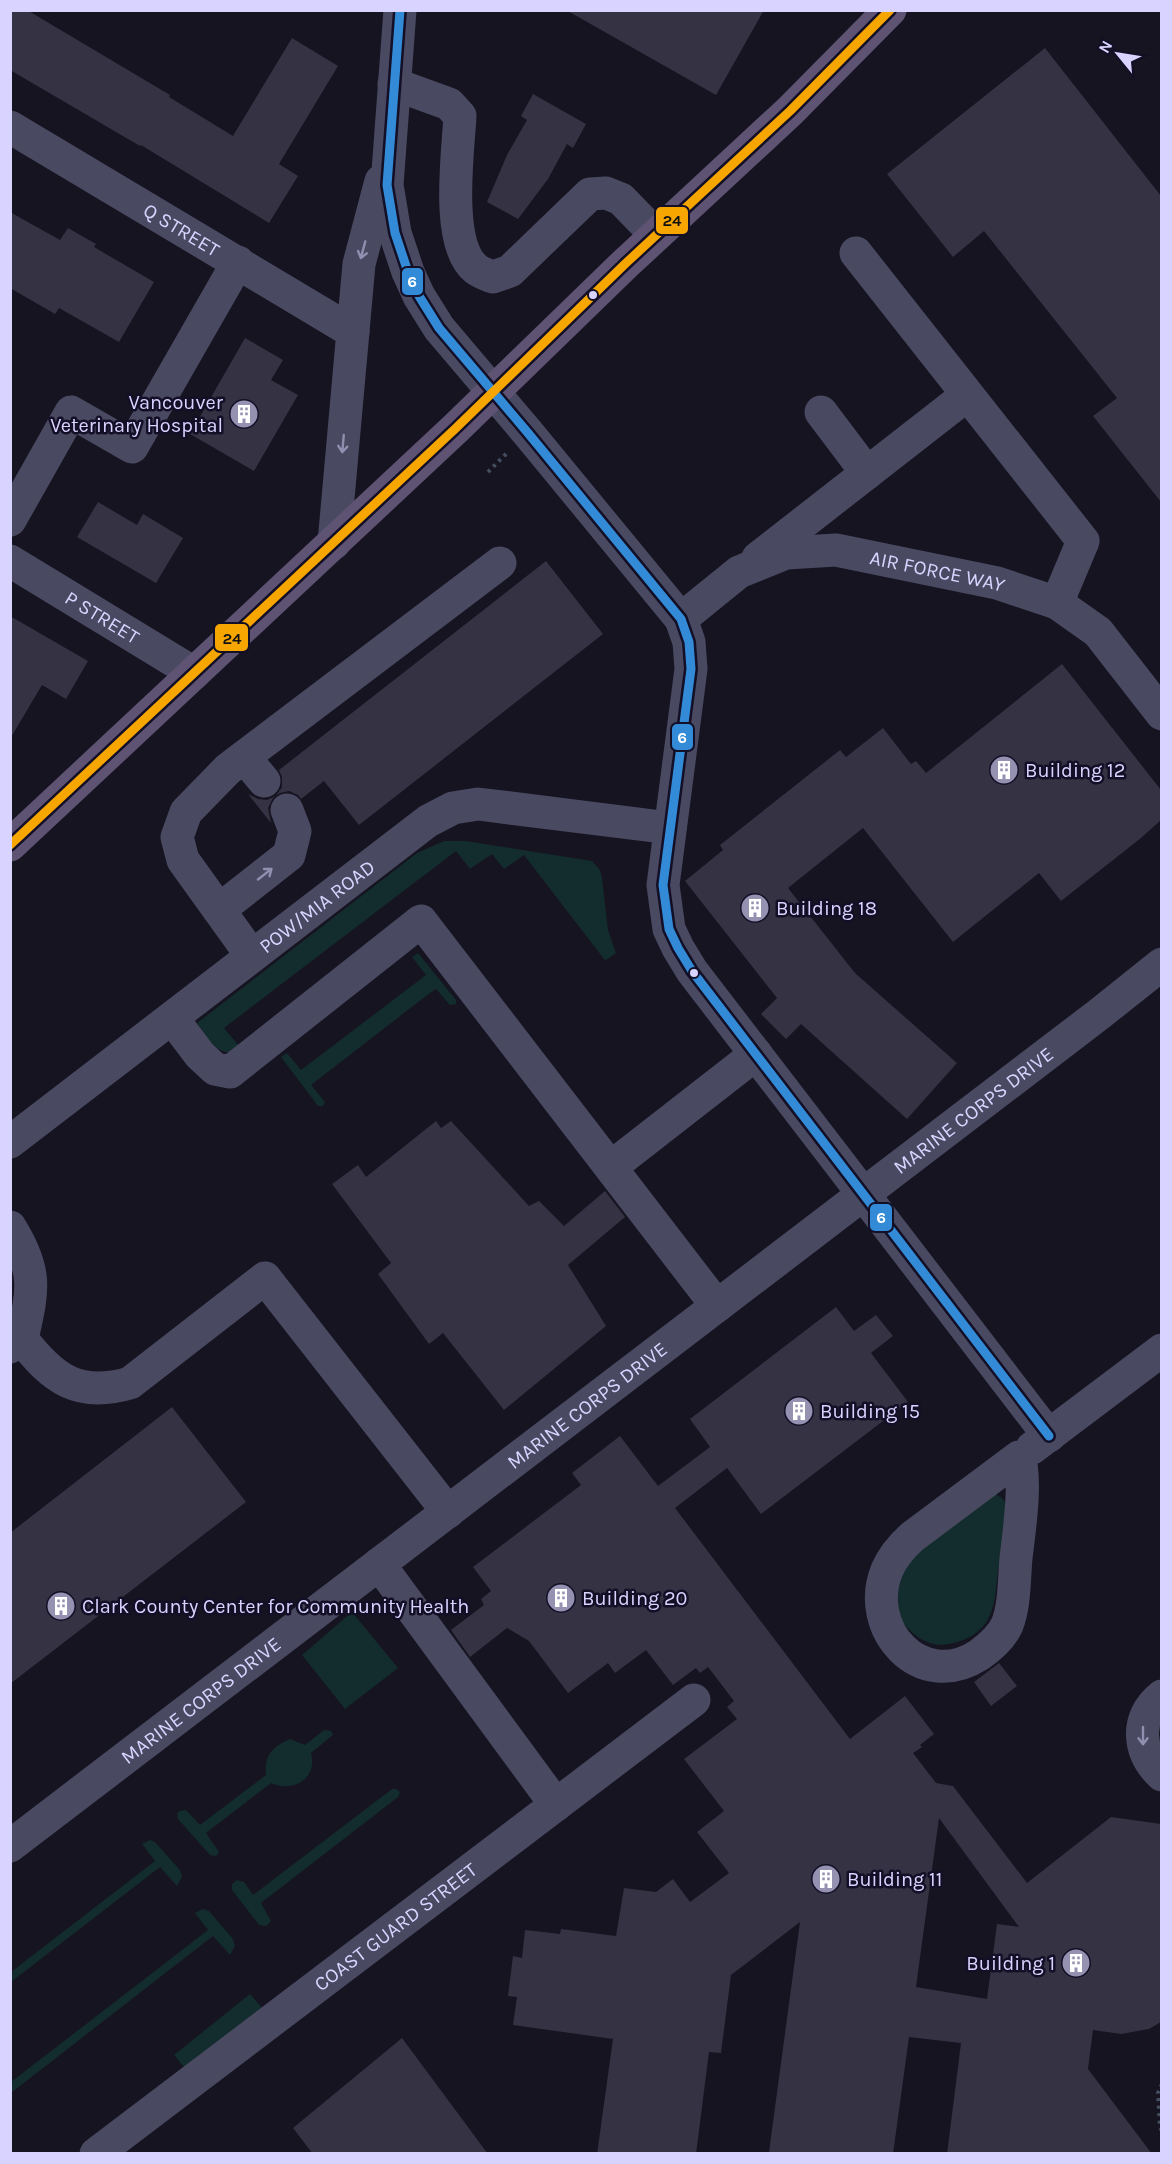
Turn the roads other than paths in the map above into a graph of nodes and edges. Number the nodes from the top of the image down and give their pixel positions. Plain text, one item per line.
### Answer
1 (400, 10) edge
2 (890, 10) edge
3 (394, 84) junction
4 (10, 127) edge
5 (388, 153) junction
6 (656, 235) junction
7 (856, 253) dead end
8 (238, 262) junction
9 (353, 332) junction
10 (493, 393) junction
11 (967, 395) junction
12 (821, 412) dead end
13 (867, 473) junction
14 (10, 520) edge
15 (334, 543) junction
16 (10, 561) edge
17 (500, 564) dead end
18 (739, 572) junction
19 (1057, 603) junction
20 (681, 619) junction
21 (194, 674) junction
22 (1161, 714) edge
23 (287, 810) dead end
24 (670, 828) junction
25 (10, 844) edge
26 (219, 910) junction
27 (252, 956) junction
28 (1161, 964) edge
29 (172, 1018) junction
30 (756, 1054) junction
31 (10, 1142) edge
32 (611, 1167) junction
33 (864, 1194) junction
34 (10, 1227) edge
35 (717, 1306) junction
36 (16, 1343) edge
37 (1161, 1350) edge
38 (1048, 1436) junction
39 (1019, 1457) junction
40 (448, 1512) junction
41 (379, 1564) junction
42 (1161, 1696) edge
43 (694, 1700) dead end
44 (1161, 1775) edge
45 (556, 1804) junction
46 (10, 1846) edge
47 (96, 2154) edge

1 - 3 street
2 - 6 main road
3 - 5 street
3 - 6 street
4 - 8 street, Q STREET
5 -> 9 street
5 - 10 street
6 - 10 main road
7 - 11 street
8 - 9 street, Q STREET
8 - 14 street
9 -> 15 street
10 - 15 main road
10 - 20 street
11 - 13 street
11 - 19 street
12 - 13 street
13 - 18 street
15 - 21 main road
16 - 21 street, P STREET
17 - 26 street
18 - 19 street, AIR FORCE WAY
18 - 20 street, AIR FORCE WAY
19 - 22 street, AIR FORCE WAY
20 - 24 street
21 - 25 main road
26 -> 23 street
24 - 27 street, POW/MIA ROAD
24 - 30 street
26 - 27 street
27 - 29 street, POW/MIA ROAD
28 - 33 street, MARINE CORPS DRIVE
29 - 31 street, POW/MIA ROAD
29 - 32 street
30 - 32 street
30 - 33 street
32 - 35 street
33 - 35 street, MARINE CORPS DRIVE
33 - 38 street
34 - 36 street
35 - 40 street, MARINE CORPS DRIVE
36 - 40 street
37 - 38 street
38 - 39 street
39 - 39 street
40 - 41 street, MARINE CORPS DRIVE
41 - 45 street
41 - 46 street, MARINE CORPS DRIVE
42 -> 44 street
43 - 45 street, COAST GUARD STREET
45 - 47 street, COAST GUARD STREET

